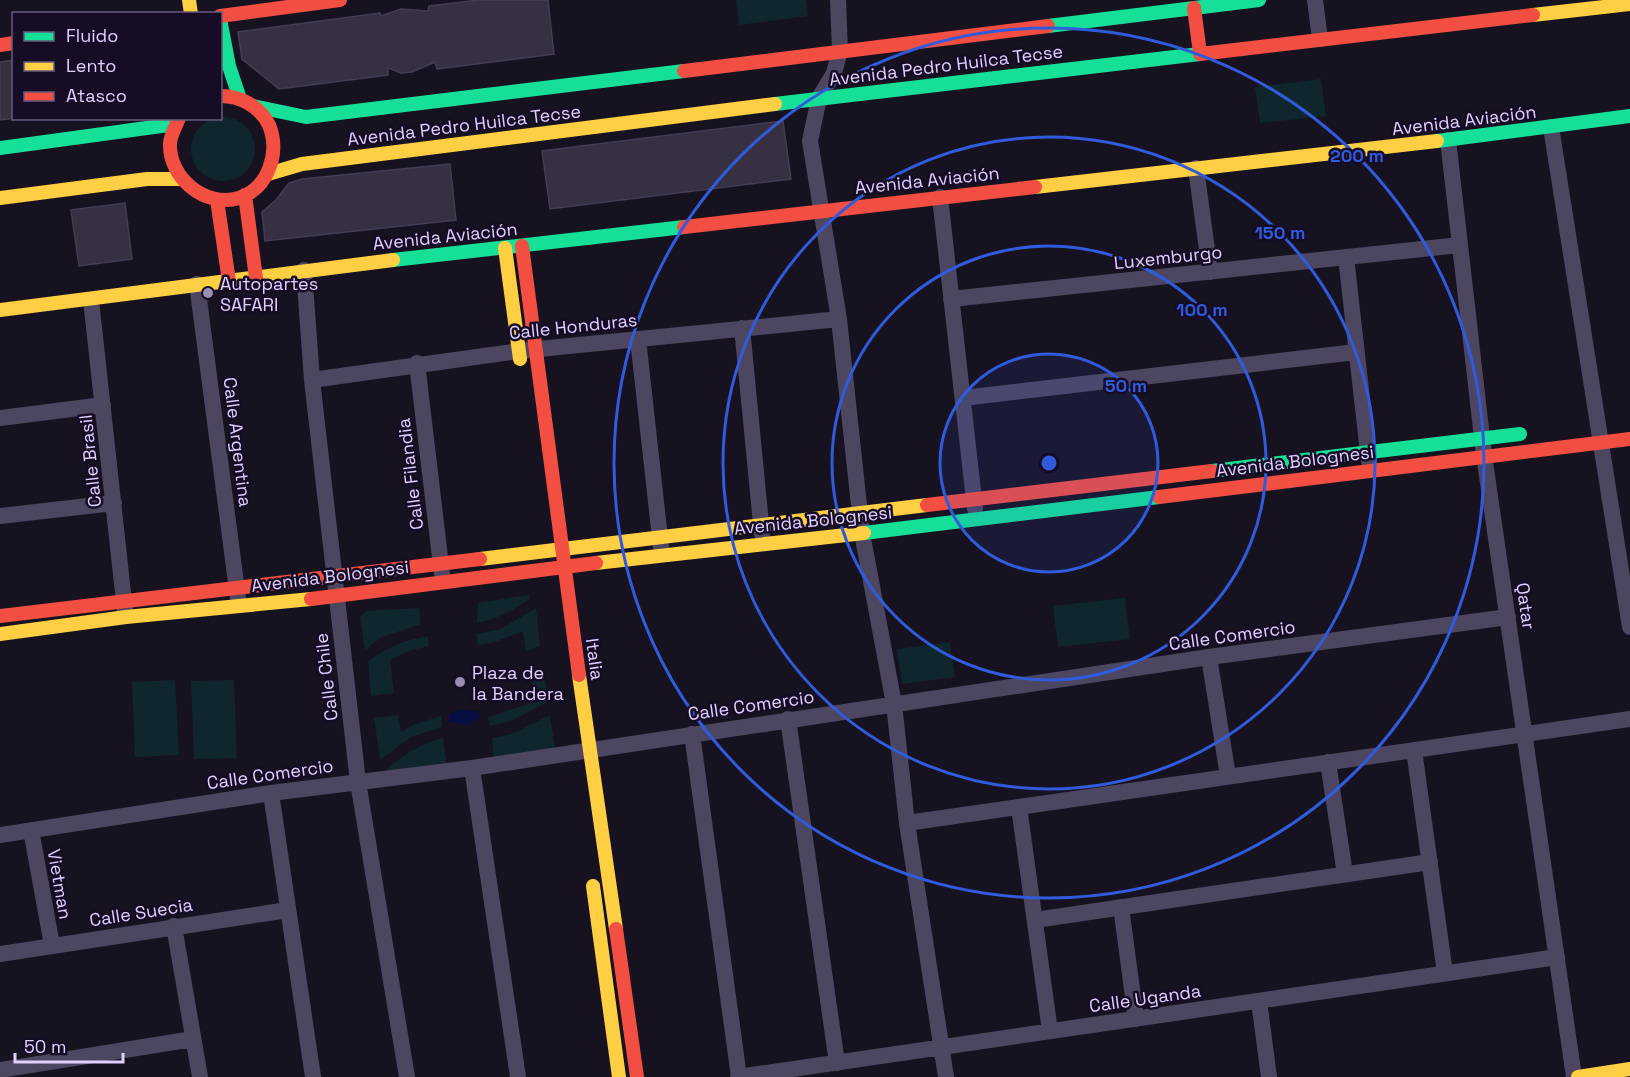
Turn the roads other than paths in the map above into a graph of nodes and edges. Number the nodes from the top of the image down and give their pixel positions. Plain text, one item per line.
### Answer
1 (340, 0) edge
2 (838, 0) edge
3 (1259, 0) edge
4 (1315, 0) edge
5 (1193, 4) edge
6 (1630, 4) edge
7 (222, 16) edge
8 (222, 27) edge
9 (1320, 39) junction
10 (840, 51) junction
11 (1200, 53) junction
12 (222, 96) edge
13 (819, 98) junction
14 (240, 99) junction
15 (253, 106) junction
16 (1630, 116) edge
17 (178, 121) edge
18 (1551, 127) junction
19 (1448, 140) junction
20 (0, 148) edge
21 (1196, 168) junction
22 (268, 174) junction
23 (180, 179) junction
24 (245, 195) junction
25 (940, 197) junction
26 (0, 198) edge
27 (217, 200) junction
28 (822, 210) junction
29 (1460, 245) junction
30 (522, 246) junction
31 (505, 248) junction
32 (1346, 257) junction
33 (304, 270) junction
34 (1210, 272) junction
35 (256, 278) junction
36 (229, 281) junction
37 (197, 284) junction
38 (91, 300) junction
39 (951, 300) junction
40 (0, 310) edge
41 (839, 319) junction
42 (742, 328) junction
43 (638, 339) junction
44 (528, 350) junction
45 (1356, 352) junction
46 (417, 363) junction
47 (522, 374) dead end
48 (312, 380) junction
49 (963, 398) junction
50 (103, 405) junction
51 (0, 418) edge
52 (1600, 429) junction
53 (1529, 433) dead end
54 (1630, 439) edge
55 (1483, 447) junction
56 (1368, 451) junction
57 (1370, 470) junction
58 (974, 498) junction
59 (114, 503) junction
60 (860, 512) junction
61 (0, 516) edge
62 (976, 519) junction
63 (761, 524) junction
64 (862, 533) junction
65 (660, 536) junction
66 (763, 544) junction
67 (551, 545) junction
68 (662, 555) junction
69 (441, 562) junction
70 (554, 571) junction
71 (335, 575) junction
72 (443, 580) junction
73 (237, 587) junction
74 (337, 596) junction
75 (239, 605) junction
76 (125, 609) junction
77 (0, 616) edge
78 (1508, 617) junction
79 (1630, 627) edge
80 (0, 634) edge
81 (1209, 657) junction
82 (894, 704) junction
83 (1630, 718) edge
84 (788, 719) junction
85 (692, 734) junction
86 (1525, 734) junction
87 (1414, 750) junction
88 (578, 751) junction
89 (1328, 762) junction
90 (472, 768) junction
91 (1228, 777) junction
92 (358, 782) junction
93 (270, 793) junction
94 (1019, 807) junction
95 (907, 823) junction
96 (31, 830) junction
97 (0, 835) edge
98 (1430, 862) junction
99 (590, 868) dead end
100 (1345, 874) junction
101 (1121, 907) junction
102 (288, 910) junction
103 (1035, 920) junction
104 (174, 926) junction
105 (52, 945) junction
106 (0, 954) edge
107 (1557, 957) junction
108 (1445, 973) junction
109 (1259, 1000) junction
110 (1136, 1019) junction
111 (1050, 1031) junction
112 (193, 1039) junction
113 (941, 1047) junction
114 (837, 1063) junction
115 (1630, 1069) edge
116 (0, 1070) edge
117 (200, 1077) edge
118 (313, 1077) edge
119 (406, 1077) edge
120 (518, 1077) edge
121 (619, 1077) edge
122 (637, 1077) edge
123 (739, 1077) edge
124 (946, 1077) edge
125 (1269, 1077) edge
126 (1576, 1077) edge

1 - 7 street
2 - 10 street
3 - 5 street, Avenida Pedro Huilca Tecse
4 - 9 street
5 - 10 street, Avenida Pedro Huilca Tecse
5 - 11 street
6 - 9 street, Avenida Pedro Huilca Tecse
8 - 14 street
9 - 11 street, Avenida Pedro Huilca Tecse
10 - 13 street
10 - 15 street, Avenida Pedro Huilca Tecse
11 - 13 street, Avenida Pedro Huilca Tecse
12 - 14 street
13 - 22 street, Avenida Pedro Huilca Tecse
13 - 28 street
14 - 15 street
15 - 22 street
16 - 18 street, Avenida Aviación
17 - 20 street
17 - 23 street
18 - 19 street, Avenida Aviación
18 - 52 street
19 - 21 street, Avenida Aviación
19 - 29 street, Qatar
21 - 25 street, Avenida Aviación
21 - 34 street
22 - 24 street
23 - 26 street
23 - 27 street
24 - 27 street
24 - 35 street
25 - 28 street, Avenida Aviación
25 - 39 street
27 - 36 street
28 - 30 street, Avenida Aviación
28 - 41 street
29 - 32 street, Luxemburgo
29 - 55 street, Qatar
30 - 31 street, Avenida Aviación
30 - 44 street, Italia
31 - 33 street, Avenida Aviación
31 - 44 street
32 - 34 street, Luxemburgo
32 - 45 street
33 - 35 street, Avenida Aviación
33 - 48 street, Calle Chile
34 - 39 street, Luxemburgo
35 - 36 street, Avenida Aviación
36 - 37 street, Avenida Aviación
37 - 38 street, Avenida Aviación
37 - 73 street, Calle Argentina
38 - 40 street, Avenida Aviación
38 - 50 street, Calle Brasil
39 - 49 street
41 - 42 street, Calle Honduras
41 - 60 street
42 - 43 street, Calle Honduras
42 - 63 street
43 - 44 street, Calle Honduras
43 - 65 street
44 - 46 street, Calle Honduras
44 - 47 street
44 - 67 street, Italia
45 - 49 street
45 - 56 street
46 - 48 street, Calle Honduras
46 - 69 street, Calle Filandia
48 - 71 street, Calle Chile
49 - 58 street
50 - 51 street
50 - 59 street, Calle Brasil
52 - 54 street, Avenida Bolognesi
52 - 55 street, Avenida Bolognesi
52 - 79 street
53 - 55 street, Avenida Bolognesi
55 - 56 street, Avenida Bolognesi
55 - 57 street, Avenida Bolognesi
55 - 78 street, Qatar
56 - 57 street
56 - 58 street, Avenida Bolognesi
57 - 62 street, Avenida Bolognesi
58 - 60 street, Avenida Bolognesi
58 - 62 street
59 - 61 street
59 - 76 street, Calle Brasil
60 - 63 street, Avenida Bolognesi
60 - 64 street
62 - 64 street, Avenida Bolognesi
63 - 65 street, Avenida Bolognesi
63 - 66 street
64 - 66 street, Avenida Bolognesi
64 - 82 street
65 - 67 street, Avenida Bolognesi
65 - 68 street
66 - 68 street, Avenida Bolognesi
67 - 69 street, Avenida Bolognesi
67 - 70 street, Italia
68 - 70 street, Avenida Bolognesi
69 - 71 street, Avenida Bolognesi
69 - 72 street, Calle Filandia
70 - 72 street, Avenida Bolognesi
70 - 88 street, Italia
71 - 73 street, Avenida Bolognesi
71 - 74 street, Calle Chile
72 - 74 street, Avenida Bolognesi
73 - 75 street, Calle Argentina
73 - 76 street, Avenida Bolognesi
74 - 75 street, Avenida Bolognesi
74 - 92 street, Calle Chile
75 - 76 street, Avenida Bolognesi
76 - 77 street, Avenida Bolognesi
76 - 80 street, Avenida Bolognesi
78 - 81 street, Calle Comercio
78 - 86 street, Qatar
81 - 82 street, Calle Comercio
81 - 91 street
82 - 84 street, Calle Comercio
82 - 95 street
83 - 86 street
84 - 85 street, Calle Comercio
84 - 114 street
85 - 88 street, Calle Comercio
85 - 123 street
86 - 87 street
86 - 107 street, Qatar
87 - 89 street
87 - 98 street
88 - 90 street, Calle Comercio
88 - 122 street, Italia
89 - 91 street
89 - 100 street
90 - 92 street, Calle Comercio
90 - 120 street
91 - 94 street
92 - 93 street, Calle Comercio
92 - 119 street, Calle Chile
93 - 96 street, Calle Comercio
93 - 102 street
94 - 95 street
94 - 103 street
95 - 113 street
96 - 97 street, Calle Comercio
96 - 105 street, Vietman
98 - 100 street
98 - 108 street
99 - 121 street
100 - 101 street
101 - 103 street
101 - 110 street
102 - 104 street, Calle Suecia
102 - 118 street
103 - 111 street
104 - 105 street, Calle Suecia
104 - 112 street
105 - 106 street, Calle Suecia
107 - 108 street, Calle Uganda
107 - 126 street, Qatar
108 - 109 street, Calle Uganda
109 - 110 street, Calle Uganda
109 - 125 street
110 - 111 street, Calle Uganda
111 - 113 street, Calle Uganda
112 - 116 street
112 - 117 street
113 - 114 street, Calle Uganda
113 - 124 street
114 - 123 street, Calle Uganda
115 - 126 street

